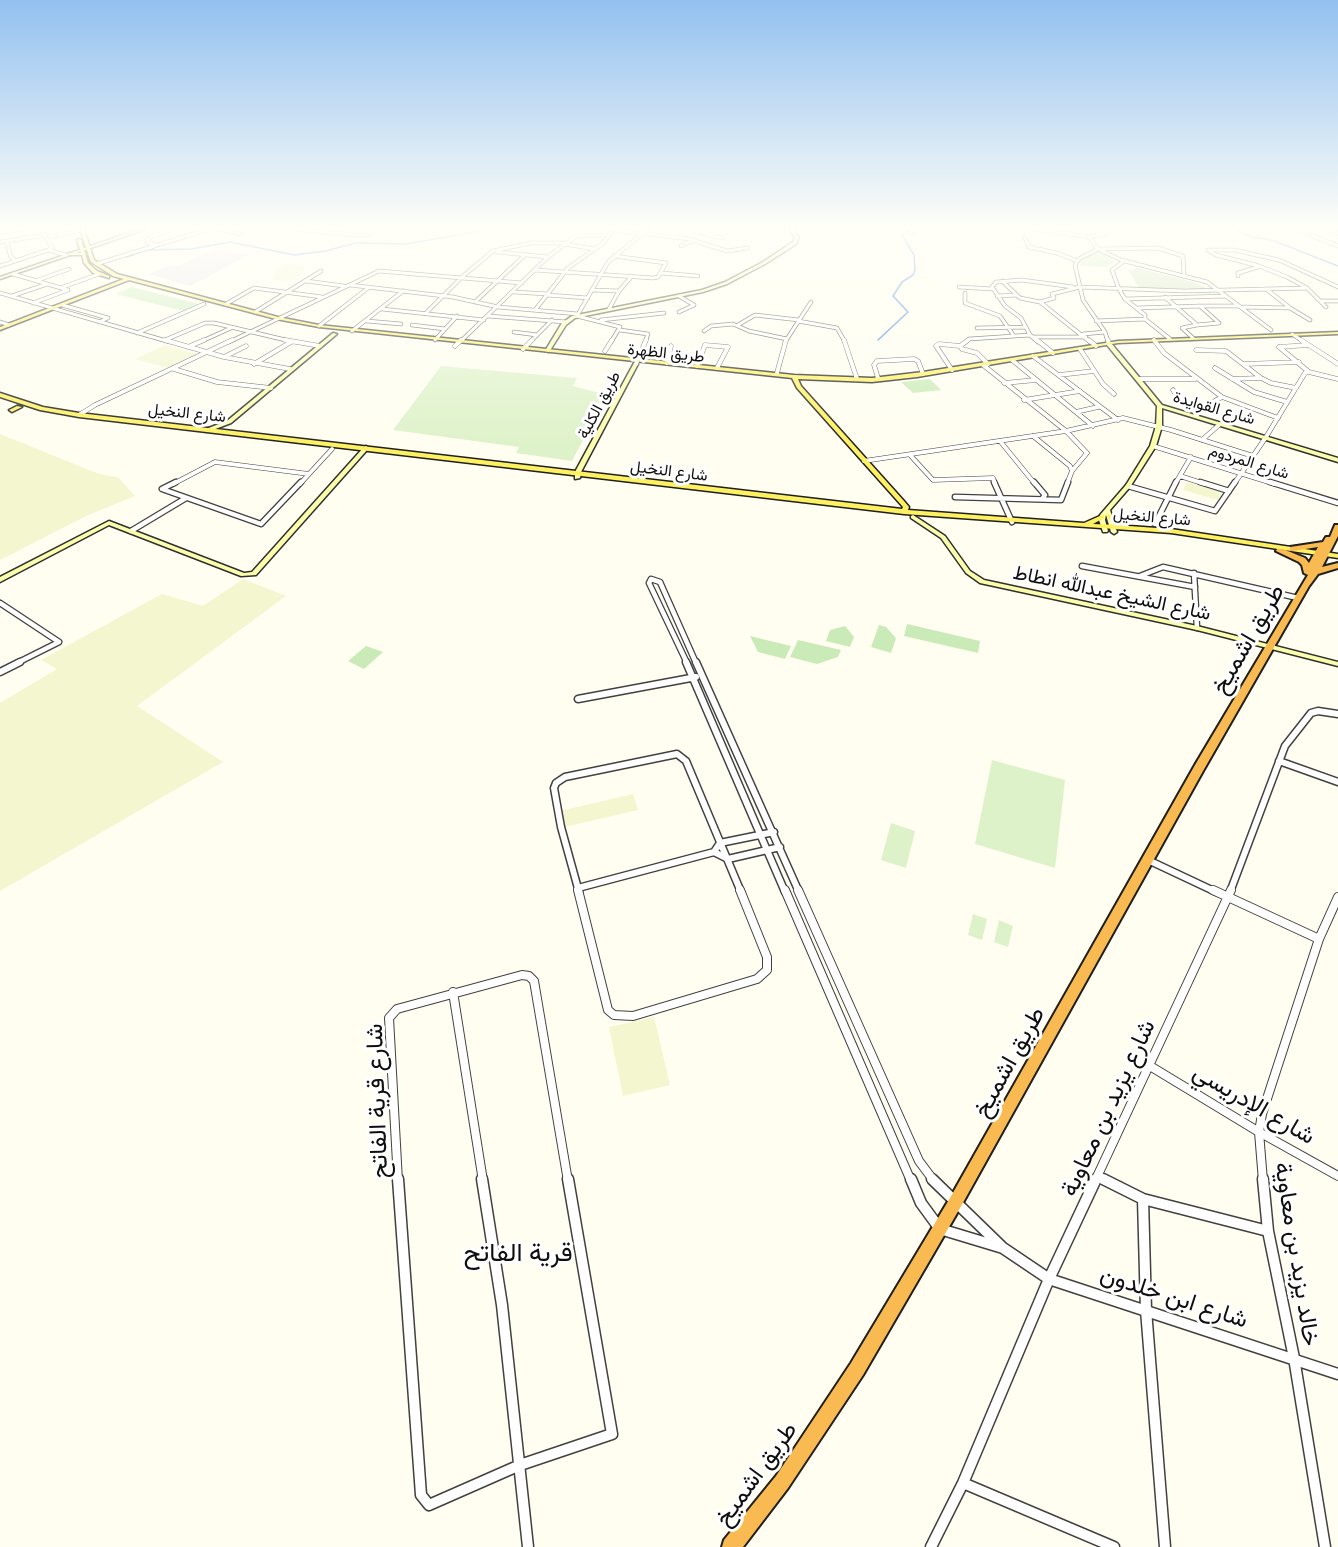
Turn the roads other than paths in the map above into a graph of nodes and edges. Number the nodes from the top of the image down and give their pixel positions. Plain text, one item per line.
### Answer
1 (26, 301) edge
2 (38, 301) edge
3 (70, 301) edge
4 (193, 301) edge
5 (215, 301) edge
6 (231, 301) edge
7 (271, 301) edge
8 (313, 301) edge
9 (350, 301) edge
10 (391, 301) edge
11 (437, 301) edge
12 (471, 301) edge
13 (504, 301) edge
14 (542, 301) edge
15 (586, 301) edge
16 (613, 301) edge
17 (651, 301) edge
18 (688, 301) edge
19 (965, 301) edge
20 (1001, 301) edge
21 (1036, 301) edge
22 (1084, 301) edge
23 (1128, 301) edge
24 (1170, 301) edge
25 (1233, 301) edge
26 (1281, 301) edge
27 (1321, 301) edge
28 (475, 302) joint
29 (810, 302) dead end
30 (1040, 302) joint
31 (33, 303) junction
32 (62, 304) junction
33 (204, 304) junction
34 (226, 304) junction
35 (1200, 306) junction
36 (1240, 306) junction
37 (498, 307) junction
38 (1176, 307) junction
39 (1326, 307) dead end
40 (1137, 308) junction
41 (1290, 308) junction
42 (52, 309) junction
43 (382, 309) junction
44 (609, 309) junction
45 (535, 310) junction
46 (255, 312) junction
47 (559, 312) junction
48 (679, 312) dead end
49 (426, 313) junction
50 (664, 313) dead end
51 (578, 315) junction
52 (457, 316) junction
53 (488, 316) junction
54 (278, 318) junction
55 (1144, 319) junction
56 (484, 320) junction
57 (798, 320) junction
58 (1310, 320) dead end
59 (270, 321) junction
60 (366, 321) junction
61 (551, 321) junction
62 (597, 321) junction
63 (1096, 321) junction
64 (0, 322) edge
65 (99, 322) junction
66 (566, 322) junction
67 (401, 324) dead end
68 (9, 325) junction
69 (738, 325) junction
70 (1197, 325) junction
71 (319, 326) junction
72 (412, 326) dead end
73 (1010, 327) junction
74 (1026, 327) junction
75 (231, 328) junction
76 (977, 328) dead end
77 (0, 329) edge
78 (445, 329) junction
79 (620, 330) junction
80 (1271, 330) dead end
81 (352, 331) junction
82 (704, 331) dead end
83 (248, 332) junction
84 (514, 332) dead end
85 (137, 333) junction
86 (1338, 333) edge
87 (335, 334) junction
88 (1082, 334) junction
89 (1106, 334) junction
90 (1292, 334) junction
91 (538, 335) junction
92 (1014, 336) junction
93 (1031, 336) junction
94 (1087, 337) junction
95 (1194, 338) junction
96 (787, 339) junction
97 (1170, 339) junction
98 (164, 340) junction
99 (435, 340) junction
100 (1154, 340) junction
101 (291, 342) junction
102 (1118, 342) junction
103 (457, 344) junction
104 (1109, 344) junction
105 (1096, 345) junction
106 (1308, 345) junction
107 (246, 346) dead end
108 (320, 346) junction
109 (671, 346) dead end
110 (960, 346) junction
111 (188, 347) junction
112 (523, 349) junction
113 (1080, 349) junction
114 (1196, 350) dead end
115 (547, 351) junction
116 (605, 351) dead end
117 (206, 352) junction
118 (1053, 353) junction
119 (224, 357) junction
120 (1033, 357) junction
121 (1012, 360) junction
122 (638, 362) junction
123 (1299, 362) junction
124 (667, 363) junction
125 (254, 364) junction
126 (985, 364) junction
127 (1244, 364) junction
128 (1338, 364) edge
129 (697, 366) junction
130 (717, 368) junction
131 (1215, 368) dead end
132 (173, 369) junction
133 (290, 369) junction
134 (952, 370) junction
135 (1094, 371) junction
136 (1309, 372) junction
137 (923, 374) junction
138 (779, 375) junction
139 (1059, 375) junction
140 (791, 376) junction
141 (819, 378) junction
142 (878, 378) junction
143 (1261, 378) junction
144 (1195, 379) junction
145 (1231, 379) junction
146 (1338, 379) edge
147 (860, 380) junction
148 (1036, 380) junction
149 (1138, 380) junction
150 (1004, 383) junction
151 (796, 384) junction
152 (271, 388) junction
153 (1296, 388) junction
154 (804, 390) junction
155 (1173, 390) dead end
156 (1080, 391) junction
157 (1114, 394) dead end
158 (0, 395) edge
159 (1055, 395) junction
160 (1222, 397) junction
161 (0, 400) edge
162 (1024, 400) junction
163 (1287, 402) junction
164 (1160, 406) junction
165 (19, 407) junction
166 (1098, 407) junction
167 (1202, 408) junction
168 (12, 410) dead end
169 (1076, 412) junction
170 (74, 416) junction
171 (1196, 416) junction
172 (1278, 418) junction
173 (1118, 420) junction
174 (61, 422) dead end
175 (229, 422) junction
176 (1220, 424) junction
177 (1093, 426) junction
178 (1159, 426) junction
179 (179, 428) junction
180 (208, 429) junction
181 (1066, 431) junction
182 (230, 432) junction
183 (1033, 436) junction
184 (1266, 437) junction
185 (1202, 440) junction
186 (1000, 441) junction
187 (1153, 446) junction
188 (332, 449) junction
189 (364, 450) junction
190 (910, 455) junction
191 (1253, 456) junction
192 (1191, 457) junction
193 (1338, 460) edge
194 (864, 462) junction
195 (581, 470) junction
196 (1072, 471) junction
197 (1242, 472) junction
198 (309, 474) junction
199 (1180, 476) junction
200 (1128, 486) junction
201 (888, 488) junction
202 (1229, 491) junction
203 (892, 496) junction
204 (999, 496) junction
205 (955, 497) dead end
206 (1167, 497) junction
207 (186, 498) junction
208 (1042, 499) junction
209 (1338, 503) edge
210 (875, 508) junction
211 (903, 510) junction
212 (1106, 514) junction
213 (913, 517) junction
214 (1012, 522) junction
215 (1155, 524) dead end
216 (1081, 526) junction
217 (1338, 526) edge
218 (1131, 528) junction
219 (1108, 529) junction
220 (131, 531) junction
221 (1332, 543) edge
222 (1293, 549) junction
223 (1280, 551) junction
224 (1321, 555) junction
225 (1338, 558) edge
226 (1338, 565) edge
227 (1082, 566) dead end
228 (1194, 573) junction
229 (1140, 576) junction
230 (0, 580) edge
231 (1307, 582) junction
232 (1195, 587) junction
233 (0, 603) edge
234 (1197, 628) junction
235 (683, 632) junction
236 (672, 634) junction
237 (1270, 646) junction
238 (1338, 664) edge
239 (0, 672) edge
240 (698, 677) junction
241 (578, 699) dead end
242 (1338, 714) edge
243 (1279, 762) junction
244 (1338, 782) edge
245 (774, 832) junction
246 (761, 835) junction
247 (720, 843) junction
248 (780, 847) junction
249 (767, 850) junction
250 (714, 852) junction
251 (728, 859) junction
252 (1148, 860) junction
253 (578, 888) junction
254 (1338, 897) edge
255 (1228, 898) junction
256 (1319, 939) junction
257 (453, 992) junction
258 (1150, 1066) junction
259 (1259, 1132) junction
260 (1338, 1176) edge
261 (1098, 1177) junction
262 (1143, 1199) junction
263 (955, 1203) junction
264 (940, 1229) junction
265 (1268, 1231) junction
266 (1003, 1248) junction
267 (1048, 1279) junction
268 (1146, 1310) junction
269 (1294, 1359) junction
270 (1338, 1374) edge
271 (520, 1465) junction
272 (963, 1483) junction
273 (528, 1547) edge
274 (731, 1547) edge
275 (931, 1547) edge
276 (1114, 1547) edge
277 (1165, 1547) edge
278 (1325, 1547) edge

1 - 31 street
2 - 31 street
3 - 32 main road
4 - 33 main road, طريق الظهرة
5 - 34 main road, طريق الظهرة
6 - 34 street
7 - 46 street
8 - 54 street
9 - 71 street
10 - 43 street
11 - 49 street
12 - 28 street
13 - 37 street
14 - 45 street
15 - 51 street
16 - 44 street
17 - 44 main road
18 - 48 street
19 - 73 street
20 - 74 street
21 - 30 street
22 - 63 street
23 - 40 street
24 - 38 street
25 - 36 street
26 - 41 street
27 - 39 street
28 - 37 street
29 - 57 street
30 - 88 street
31 - 42 street
32 - 42 main road
32 - 65 street
33 - 59 main road, طريق الظهرة
33 - 85 street
34 - 46 main road, طريق الظهرة
35 - 36 street
35 - 38 street
35 - 70 street
36 - 41 street
36 - 80 street
37 - 45 street
37 - 53 street
38 - 40 street
38 - 70 street
40 - 55 street
41 - 58 street
42 - 65 street
42 - 68 main road
43 - 49 street
43 - 60 street
44 - 51 main road
45 - 47 street
46 - 54 main road, طريق الظهرة
47 - 51 street
47 - 61 street
49 - 52 street
50 - 62 street
51 - 62 street
51 - 66 main road
52 - 56 street
52 - 78 street
53 - 56 street
53 - 61 street
54 - 59 street
54 - 71 main road, طريق الظهرة
55 - 63 street
55 - 97 street
56 - 103 street
57 - 69 street
57 - 96 street
57 - 147 street
59 - 83 street
59 - 87 main road, طريق الظهرة
60 - 67 street
60 - 81 street
61 - 66 street
61 - 91 street
62 - 79 street
63 - 89 street
64 - 68 street
65 - 85 street
66 - 115 main road
68 - 77 main road
69 - 82 street
69 - 96 street
70 - 95 street
71 - 81 main road, طريق الظهرة
72 - 78 street
73 - 74 street
73 - 76 street
73 - 92 street
74 - 93 street
75 - 83 street
75 - 98 street
75 - 111 street
78 - 99 street
79 - 116 street
79 - 122 street
81 - 99 main road, طريق الظهرة
83 - 101 street
83 - 117 street
84 - 91 street
85 - 98 street
86 - 90 main road, طريق الظهرة
87 - 103 main road, طريق الظهرة
87 - 108 main road
88 - 89 street
88 - 94 street
89 - 102 street
89 - 104 street
90 - 95 main road, طريق الظهرة
90 - 106 street
91 - 112 street
92 - 93 street
92 - 110 street
93 - 94 street
93 - 118 street
94 - 105 street
95 - 97 main road, طريق الظهرة
96 - 138 street
97 - 100 main road, طريق الظهرة
98 - 111 street
99 - 103 main road, طريق الظهرة
100 - 102 main road, طريق الظهرة
100 - 144 street
101 - 108 street
101 - 125 street
102 - 104 main road, طريق الظهرة
103 - 112 main road, طريق الظهرة
103 - 122 main road, طريق الظهرة
104 - 105 main road, طريق الظهرة
104 - 149 main road, شارع القوايدة
105 - 113 main road, طريق الظهرة
106 - 123 street
106 - 128 street
107 - 119 street
108 - 133 main road
109 - 124 street
110 - 126 street
110 - 134 street
111 - 117 street
112 - 115 main road, طريق الظهرة
113 - 118 main road, طريق الظهرة
113 - 135 street
114 - 127 street
115 - 122 main road, طريق الظهرة
117 - 119 street
117 - 132 street
118 - 120 main road, طريق الظهرة
119 - 125 street
120 - 121 main road, طريق الظهرة
120 - 139 street
121 - 126 main road, طريق الظهرة
121 - 148 street
122 - 124 main road, طريق الظهرة
122 - 138 main road, طريق الظهرة
122 - 195 main road, طريق الكلية
123 - 127 street
123 - 136 street
124 - 129 main road, طريق الظهرة
125 - 133 street
126 - 134 main road, طريق الظهرة
126 - 150 street
127 - 143 street
129 - 130 main road, طريق الظهرة
129 - 130 street
130 - 138 main road, طريق الظهرة
131 - 145 street
132 - 152 street
132 - 170 street
133 - 152 main road
134 - 137 main road, طريق الظهرة
135 - 139 street
135 - 157 street
136 - 146 street
136 - 153 street
137 - 142 main road, طريق الظهرة
137 - 142 street
137 - 147 main road, طريق الظهرة
138 - 140 main road, طريق الظهرة
138 - 151 main road
139 - 156 street
140 - 141 main road, طريق الظهرة
140 - 151 main road
140 - 154 main road, شارع الشيخ عبدالله انطاط
141 - 147 main road, طريق الظهرة
141 - 154 main road
142 - 147 main road, طريق الظهرة
143 - 145 street
143 - 153 street
144 - 149 street
144 - 160 street
145 - 163 street
148 - 150 street
148 - 159 street
149 - 164 main road, شارع القوايدة
150 - 162 street
151 - 154 main road, شارع الشيخ عبدالله انطاط
152 - 175 main road
153 - 163 street
154 - 194 main road, شارع الشيخ عبدالله انطاط
155 - 167 street
156 - 159 street
156 - 166 street
158 - 170 main road, شارع النخيل
159 - 162 street
159 - 169 street
160 - 167 street
160 - 172 street
161 - 165 main road, شارع النخيل
162 - 181 street
163 - 172 street
164 - 171 main road, شارع القوايدة
164 - 178 main road
165 - 168 main road
165 - 170 main road, شارع النخيل
166 - 169 street
166 - 173 street
167 - 171 street
169 - 177 street
170 - 174 main road
170 - 179 main road, شارع النخيل
170 - 179 main road, شارع النخيل
171 - 176 main road, شارع القوايدة
172 - 184 street
173 - 177 street
173 - 178 street
175 - 180 main road
175 - 182 main road
176 - 184 main road, شارع القوايدة
176 - 185 street
177 - 181 street
178 - 185 street
178 - 187 main road
179 - 180 main road, شارع النخيل
179 - 188 main road, شارع النخيل
180 - 182 main road, شارع النخيل
181 - 183 street
181 - 196 street
182 - 189 main road, شارع النخيل
183 - 186 street
183 - 196 street
184 - 191 street
184 - 193 main road, شارع القوايدة
185 - 191 street
186 - 190 street
186 - 208 street
187 - 192 street, شارع المردوم
187 - 200 main road
188 - 189 main road, شارع النخيل
188 - 198 street
189 - 195 main road, شارع النخيل
189 - 195 main road, شارع النخيل
189 - 220 main road
190 - 194 street
190 - 204 street
191 - 197 street
192 - 197 street, شارع المردوم
192 - 199 street
194 - 201 main road, شارع الشيخ عبدالله انطاط
195 - 210 main road, شارع النخيل
195 - 211 main road, شارع النخيل
196 - 208 street
197 - 202 street
197 - 209 street, شارع المردوم
198 - 207 street
198 - 207 street
199 - 202 street
199 - 206 street
200 - 206 street
200 - 212 main road
201 - 203 main road, شارع الشيخ عبدالله انطاط
201 - 211 main road, شارع الشيخ عبدالله انطاط
202 - 206 street
203 - 210 main road
203 - 211 main road, شارع الشيخ عبدالله انطاط
204 - 205 street
204 - 208 street
204 - 214 street
206 - 215 street
207 - 220 street
210 - 211 main road, شارع النخيل
211 - 213 main road, شارع الشيخ عبدالله انطاط
211 - 214 main road, شارع النخيل
212 - 216 main road
212 - 218 main road
212 - 219 main road
213 - 219 main road, شارع النخيل
213 - 234 main road, شارع الشيخ عبدالله انطاط
214 - 216 main road, شارع النخيل
216 - 219 main road, شارع النخيل
217 - 221 highway, طريق اشميخ
218 - 219 main road, شارع النخيل
218 - 222 main road, شارع النخيل
219 - 223 main road, شارع النخيل
220 - 230 main road
221 - 222 highway
221 - 224 highway, طريق اشميخ
222 - 224 main road, شارع النخيل
223 - 224 main road, شارع النخيل
223 - 231 highway
224 - 225 main road, شارع النخيل
224 - 231 highway, طريق اشميخ
226 - 231 highway
227 - 229 street
228 - 229 street
228 - 231 street
228 - 232 street
229 - 232 street
231 - 237 highway, طريق اشميخ
232 - 234 street
233 - 239 street
234 - 237 main road, شارع الشيخ عبدالله انطاط
235 - 236 street
235 - 236 street
235 - 240 street
236 - 240 street
237 - 238 main road, شارع الشيخ عبدالله انطاط
237 - 252 highway, طريق اشميخ
240 - 241 street
240 - 245 street
240 - 246 street
242 - 243 street, شارع يزيد بن معاوية
243 - 244 street
243 - 255 street, شارع يزيد بن معاوية
245 - 246 street
245 - 248 street
246 - 247 street
246 - 249 street
247 - 250 street
247 - 251 street
247 - 253 street
248 - 249 street
248 - 263 street
249 - 251 street
249 - 264 street
250 - 251 street
250 - 253 street
251 - 253 street
252 - 255 street
252 - 263 highway, طريق اشميخ
254 - 256 street, خالد يزيد بن معاوية
255 - 256 street
255 - 258 street, شارع يزيد بن معاوية
256 - 259 street, خالد يزيد بن معاوية
257 - 271 street
257 - 271 street, شارع قرية الفاتح
257 - 271 street, شارع قرية الفاتح
258 - 259 street, شارع الإدريسي
258 - 261 street, شارع يزيد بن معاوية
259 - 260 street, شارع الإدريسي
259 - 265 street, خالد يزيد بن معاوية
261 - 262 street
261 - 267 street, شارع يزيد بن معاوية
262 - 265 street
262 - 268 street
263 - 264 highway, طريق اشميخ
263 - 266 street
264 - 266 street
264 - 274 highway, طريق اشميخ
265 - 269 street, خالد يزيد بن معاوية
266 - 267 street, شارع ابن خلدون
267 - 268 street, شارع ابن خلدون
267 - 272 street, شارع يزيد بن معاوية
268 - 269 street, شارع ابن خلدون
268 - 277 street
269 - 270 street, شارع ابن خلدون
269 - 278 street, خالد يزيد بن معاوية
271 - 273 street
272 - 275 street, شارع يزيد بن معاوية
272 - 276 street

